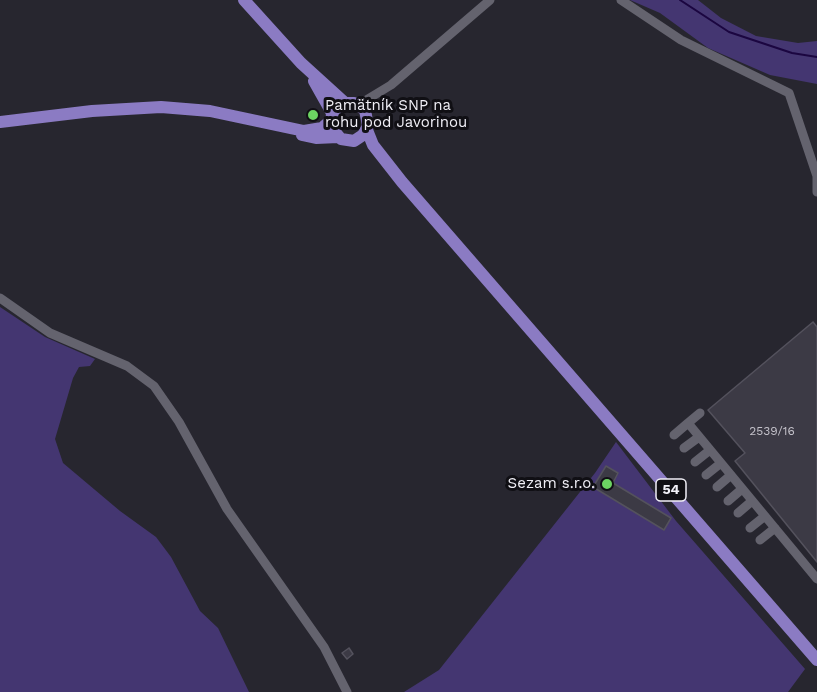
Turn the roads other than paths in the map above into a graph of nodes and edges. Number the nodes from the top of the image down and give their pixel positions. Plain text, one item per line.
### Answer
1 (244, 0) edge
2 (490, 0) edge
3 (621, 0) edge
4 (301, 63) junction
5 (391, 85) junction
6 (345, 103) junction
7 (358, 105) junction
8 (331, 117) junction
9 (0, 122) edge
10 (269, 123) junction
11 (367, 124) junction
12 (338, 137) junction
13 (354, 141) junction
14 (817, 176) edge
15 (402, 182) junction
16 (817, 192) edge
17 (0, 298) edge
18 (700, 413) dead end
19 (688, 423) junction
20 (674, 435) dead end
21 (699, 436) junction
22 (684, 448) dead end
23 (710, 450) junction
24 (695, 462) dead end
25 (721, 463) junction
26 (706, 475) dead end
27 (731, 476) junction
28 (717, 487) dead end
29 (742, 489) junction
30 (728, 501) dead end
31 (752, 501) junction
32 (738, 513) dead end
33 (765, 516) junction
34 (750, 528) dead end
35 (775, 528) junction
36 (760, 540) dead end
37 (817, 579) edge
38 (817, 660) edge
39 (347, 692) edge

1 - 4 main road
2 - 5 street
3 - 14 street
4 - 6 main road
4 - 8 main road
5 - 7 street
5 - 11 street
6 - 7 main road
6 - 8 main road
7 - 11 main road, 54
8 - 10 main road
8 - 12 main road
9 - 10 main road
10 - 12 main road
11 - 13 main road
11 - 15 main road, 54
12 - 13 main road, 54
13 - 15 main road, 54
14 - 16 street
15 - 38 main road, 54
17 - 39 street
18 - 19 street
19 - 20 street
19 - 21 street
21 - 22 street
21 - 23 street
23 - 24 street
23 - 25 street
25 - 26 street
25 - 27 street
27 - 28 street
27 - 29 street
29 - 30 street
29 - 31 street
31 - 32 street
31 - 33 street
33 - 34 street
33 - 35 street
35 - 36 street
35 - 37 street

